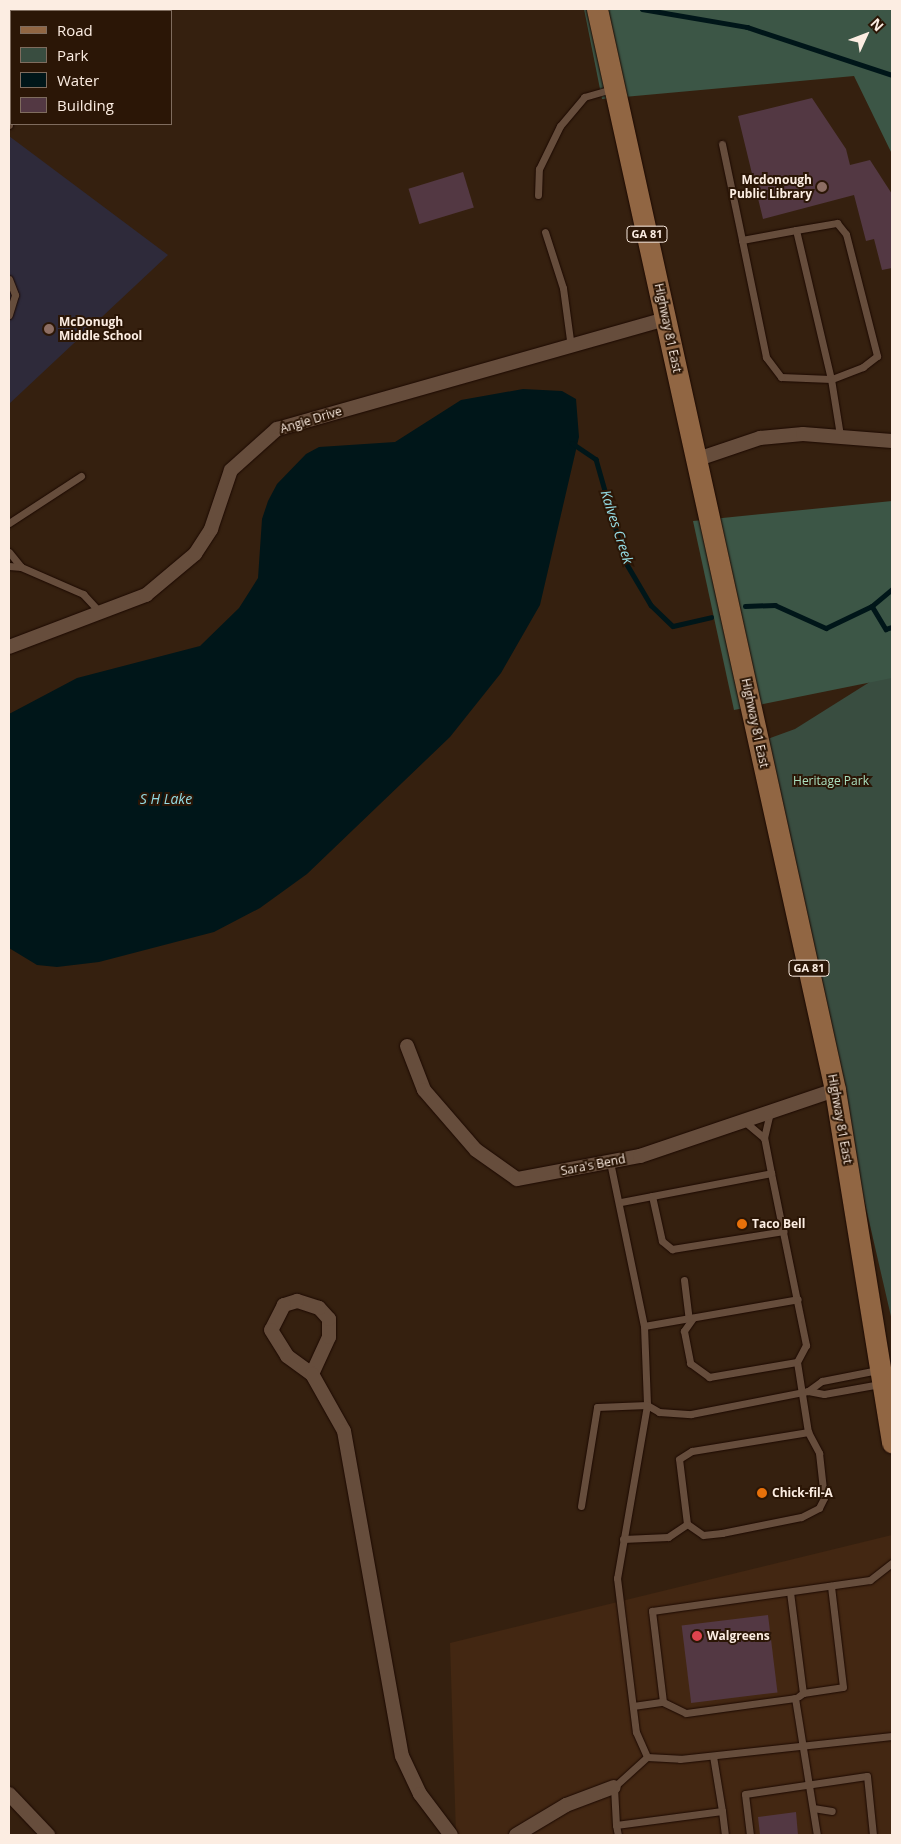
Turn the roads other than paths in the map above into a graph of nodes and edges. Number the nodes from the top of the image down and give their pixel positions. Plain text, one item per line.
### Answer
1 (597, 9) edge
2 (615, 88) junction
3 (722, 144) dead end
4 (538, 195) dead end
5 (796, 230) junction
6 (545, 232) dead end
7 (742, 240) junction
8 (9, 279) edge
9 (9, 315) edge
10 (666, 319) junction
11 (571, 347) junction
12 (831, 379) junction
13 (840, 435) junction
14 (892, 441) edge
15 (695, 460) junction
16 (81, 476) dead end
17 (9, 524) edge
18 (9, 552) edge
19 (9, 566) edge
20 (21, 567) junction
21 (99, 611) junction
22 (9, 647) edge
23 (407, 1046) dead end
24 (836, 1090) junction
25 (770, 1112) junction
26 (744, 1121) junction
27 (764, 1138) junction
28 (610, 1162) junction
29 (771, 1173) junction
30 (652, 1196) junction
31 (621, 1202) junction
32 (784, 1231) junction
33 (684, 1280) dead end
34 (798, 1299) junction
35 (691, 1318) junction
36 (644, 1326) junction
37 (797, 1362) junction
38 (312, 1374) junction
39 (882, 1376) junction
40 (805, 1392) junction
41 (647, 1405) junction
42 (808, 1432) junction
43 (892, 1442) edge
44 (581, 1506) dead end
45 (687, 1524) junction
46 (623, 1539) junction
47 (892, 1563) edge
48 (831, 1586) junction
49 (790, 1592) junction
50 (803, 1693) junction
51 (795, 1698) junction
52 (663, 1702) junction
53 (633, 1706) junction
54 (892, 1736) edge
55 (802, 1746) junction
56 (713, 1756) junction
57 (647, 1757) junction
58 (809, 1785) junction
59 (614, 1786) junction
60 (9, 1794) edge
61 (813, 1808) junction
62 (722, 1811) junction
63 (832, 1811) dead end
64 (863, 1815) dead end
65 (871, 1816) junction
66 (616, 1825) junction
67 (48, 1835) edge
68 (451, 1835) edge
69 (516, 1835) edge
70 (618, 1835) edge
71 (725, 1835) edge
72 (750, 1835) edge
73 (817, 1835) edge
74 (873, 1835) edge

1 - 2 main road, Highway 81 East / GA 81
2 - 4 lane
2 - 10 main road, Highway 81 East / GA 81
3 - 7 lane
5 - 7 lane
5 - 12 lane
5 - 12 lane
6 - 11 lane
7 - 12 lane
8 - 9 lane
10 - 11 street, Angie Drive
10 - 15 main road, Highway 81 East / GA 81
11 - 21 street, Angie Drive
12 - 13 lane
13 - 14 street
13 - 15 street
15 - 24 main road, Highway 81 East / GA 81
16 - 17 lane
18 - 20 lane
19 - 20 lane
20 - 21 lane
21 - 22 street, Angie Drive
23 - 28 street, Sara's Bend
24 - 25 street, Sara's Bend
24 - 39 main road, Highway 81 East / GA 81
25 - 26 street, Sara's Bend
25 - 27 lane
26 - 27 lane
26 - 28 street, Sara's Bend
27 - 29 lane
28 - 31 lane
29 - 30 lane
29 - 32 lane
30 - 31 lane
30 - 32 lane
31 - 36 lane
32 - 34 lane
33 - 35 lane
34 - 35 lane
34 - 37 lane
35 - 36 lane
35 - 37 lane
36 - 41 lane
37 - 40 lane
38 - 38 street
38 - 68 street
39 - 40 lane
39 - 40 lane
39 - 43 main road, Highway 81 East / GA 81
40 - 41 lane
40 - 42 lane
41 - 44 lane
41 - 46 lane
42 - 45 lane
42 - 45 lane
45 - 46 lane
46 - 53 lane
47 - 48 lane
48 - 49 lane
48 - 50 lane
49 - 50 lane
49 - 52 lane
50 - 51 lane
51 - 52 lane
51 - 55 lane
52 - 53 lane
53 - 57 lane
54 - 55 lane
55 - 56 lane
55 - 58 lane
56 - 57 lane
56 - 62 lane
57 - 59 lane
58 - 61 lane
58 - 65 lane
58 - 72 lane
59 - 66 lane
59 - 69 street
60 - 67 street
61 - 63 lane
61 - 73 lane
62 - 66 lane
62 - 71 lane
64 - 65 lane
65 - 74 lane
66 - 70 lane

